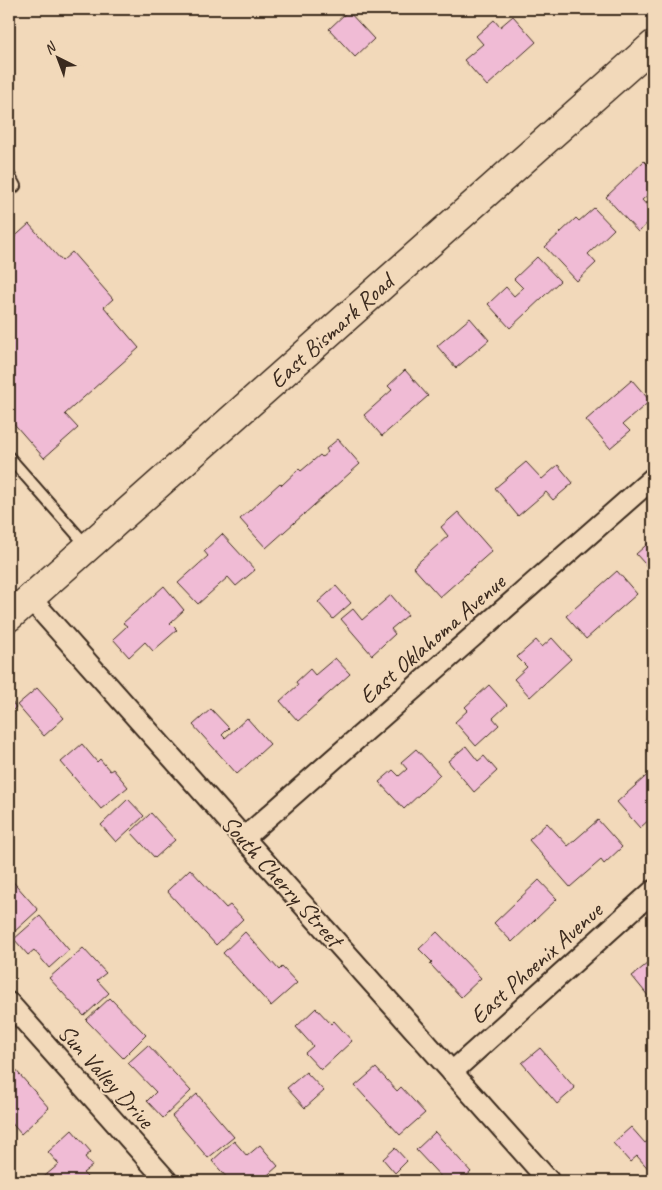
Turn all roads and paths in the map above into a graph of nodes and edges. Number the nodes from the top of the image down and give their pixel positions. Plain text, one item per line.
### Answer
1 (653, 45) edge
2 (9, 175) edge
3 (9, 192) edge
4 (9, 457) edge
5 (653, 478) edge
6 (87, 547) junction
7 (19, 594) edge
8 (9, 617) edge
9 (244, 838) junction
10 (653, 891) edge
11 (9, 1004) edge
12 (452, 1072) junction
13 (167, 1181) edge
14 (549, 1181) edge

1 - 6 street, East Bismark Road
2 - 3 lane
4 - 6 lane
5 - 9 street, East Oklahoma Avenue
6 - 7 street, East Bismark Road
7 - 8 street, East Bismark Road
7 - 9 street, South Cherry Street
9 - 12 street, South Cherry Street
10 - 12 street, East Phoenix Avenue
11 - 13 street, Sun Valley Drive
12 - 14 street, South Cherry Street

